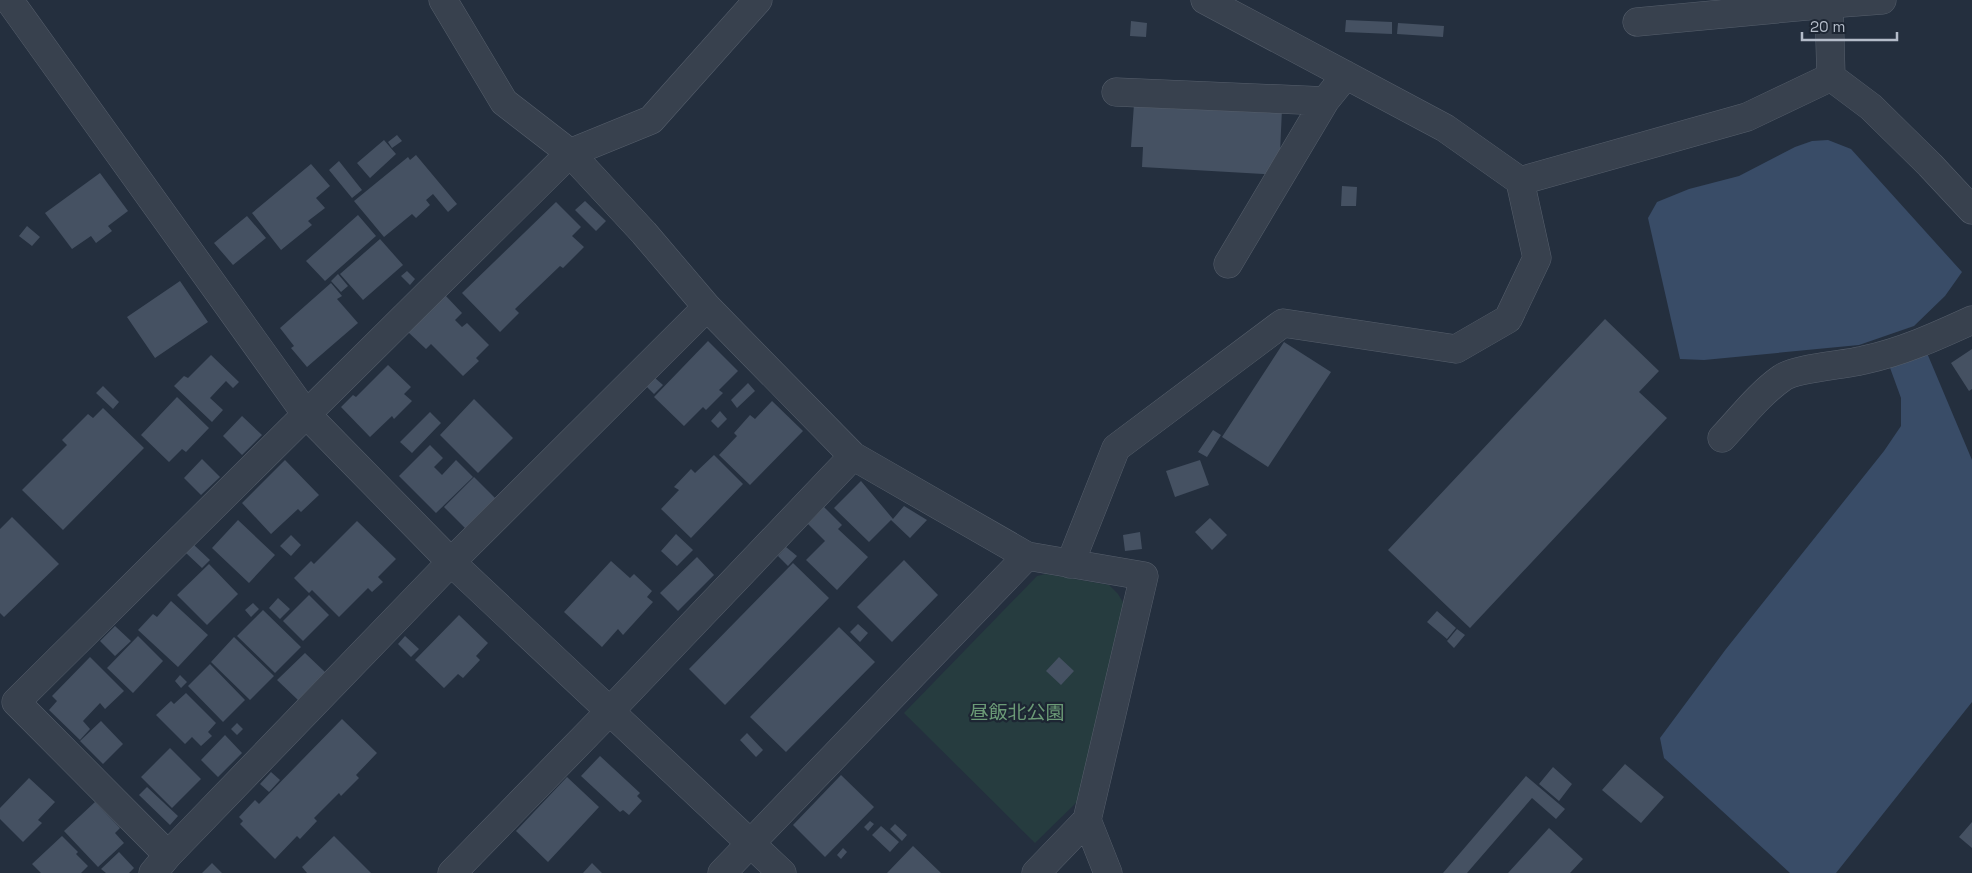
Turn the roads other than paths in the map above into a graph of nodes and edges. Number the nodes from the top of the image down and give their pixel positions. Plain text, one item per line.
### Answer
1 (9, 0) edge
2 (443, 0) edge
3 (758, 0) edge
4 (1205, 0) edge
5 (1882, 0) edge
6 (1829, 4) junction
7 (1637, 22) dead end
8 (1346, 75) junction
9 (1831, 77) junction
10 (1116, 92) dead end
11 (1325, 101) junction
12 (570, 154) junction
13 (1520, 181) junction
14 (1972, 210) edge
15 (1228, 264) dead end
16 (707, 306) junction
17 (1972, 320) edge
18 (306, 414) junction
19 (1722, 438) dead end
20 (853, 456) junction
21 (1028, 556) junction
22 (451, 562) junction
23 (1070, 564) junction
24 (609, 712) junction
25 (1087, 820) junction
26 (751, 843) junction
27 (160, 864) edge
28 (452, 873) edge
29 (722, 873) edge
30 (782, 873) edge
31 (1036, 873) edge
32 (1108, 873) edge

1 - 18 street
2 - 12 street
3 - 12 street
4 - 8 street
5 - 6 street
6 - 7 street
6 - 9 street
8 - 11 street
8 - 13 street
9 - 13 street
9 - 14 street
10 - 11 street
11 - 15 street
12 - 16 street
12 - 18 street
13 - 23 street
16 - 20 street
16 - 22 street
17 - 19 street
18 - 22 street
18 - 27 street
20 - 21 street
20 - 24 street
21 - 23 street
21 - 26 street
22 - 24 street
22 - 27 street
23 - 25 street
24 - 26 street
24 - 28 street
25 - 31 street
25 - 32 street
26 - 29 street
26 - 30 street

